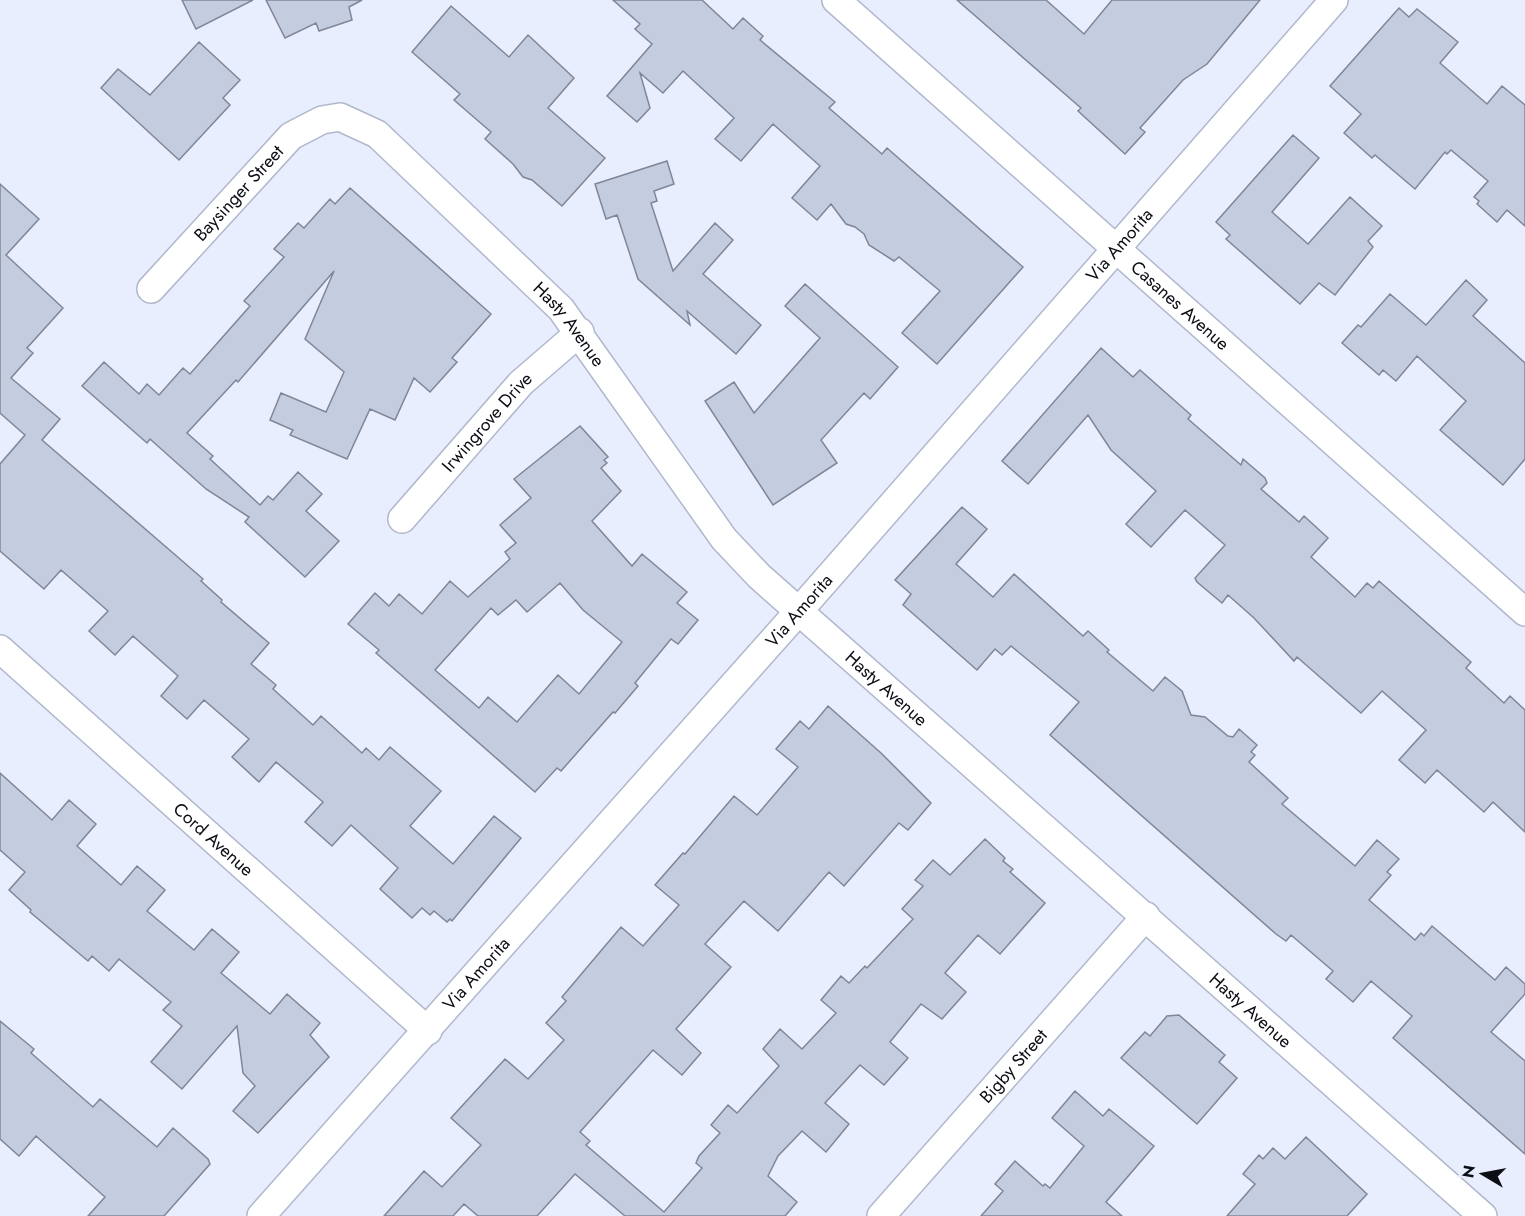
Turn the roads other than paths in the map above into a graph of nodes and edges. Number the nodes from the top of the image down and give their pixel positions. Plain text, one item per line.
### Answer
1 (836, 0) edge
2 (1334, 0) edge
3 (340, 117) joint
4 (1116, 250) junction
5 (151, 289) dead end
6 (580, 332) junction
7 (402, 519) dead end
8 (798, 612) junction
9 (1525, 612) edge
10 (0, 649) edge
11 (1146, 916) junction
12 (428, 1031) junction
13 (1477, 1214) edge
14 (261, 1216) edge
15 (881, 1216) edge

1 - 4 street, Casanes Avenue
2 - 4 street, Via Amorita
3 - 5 street, Baysinger Street
3 - 6 street, Hasty Avenue
4 - 8 street, Via Amorita
4 - 9 street, Casanes Avenue
6 - 7 street, Irwingrove Drive
6 - 8 street, Hasty Avenue
8 - 11 street, Hasty Avenue
8 - 12 street, Via Amorita
10 - 12 street, Cord Avenue
11 - 13 street, Hasty Avenue
11 - 15 street, Bigby Street
12 - 14 street, Via Amorita

